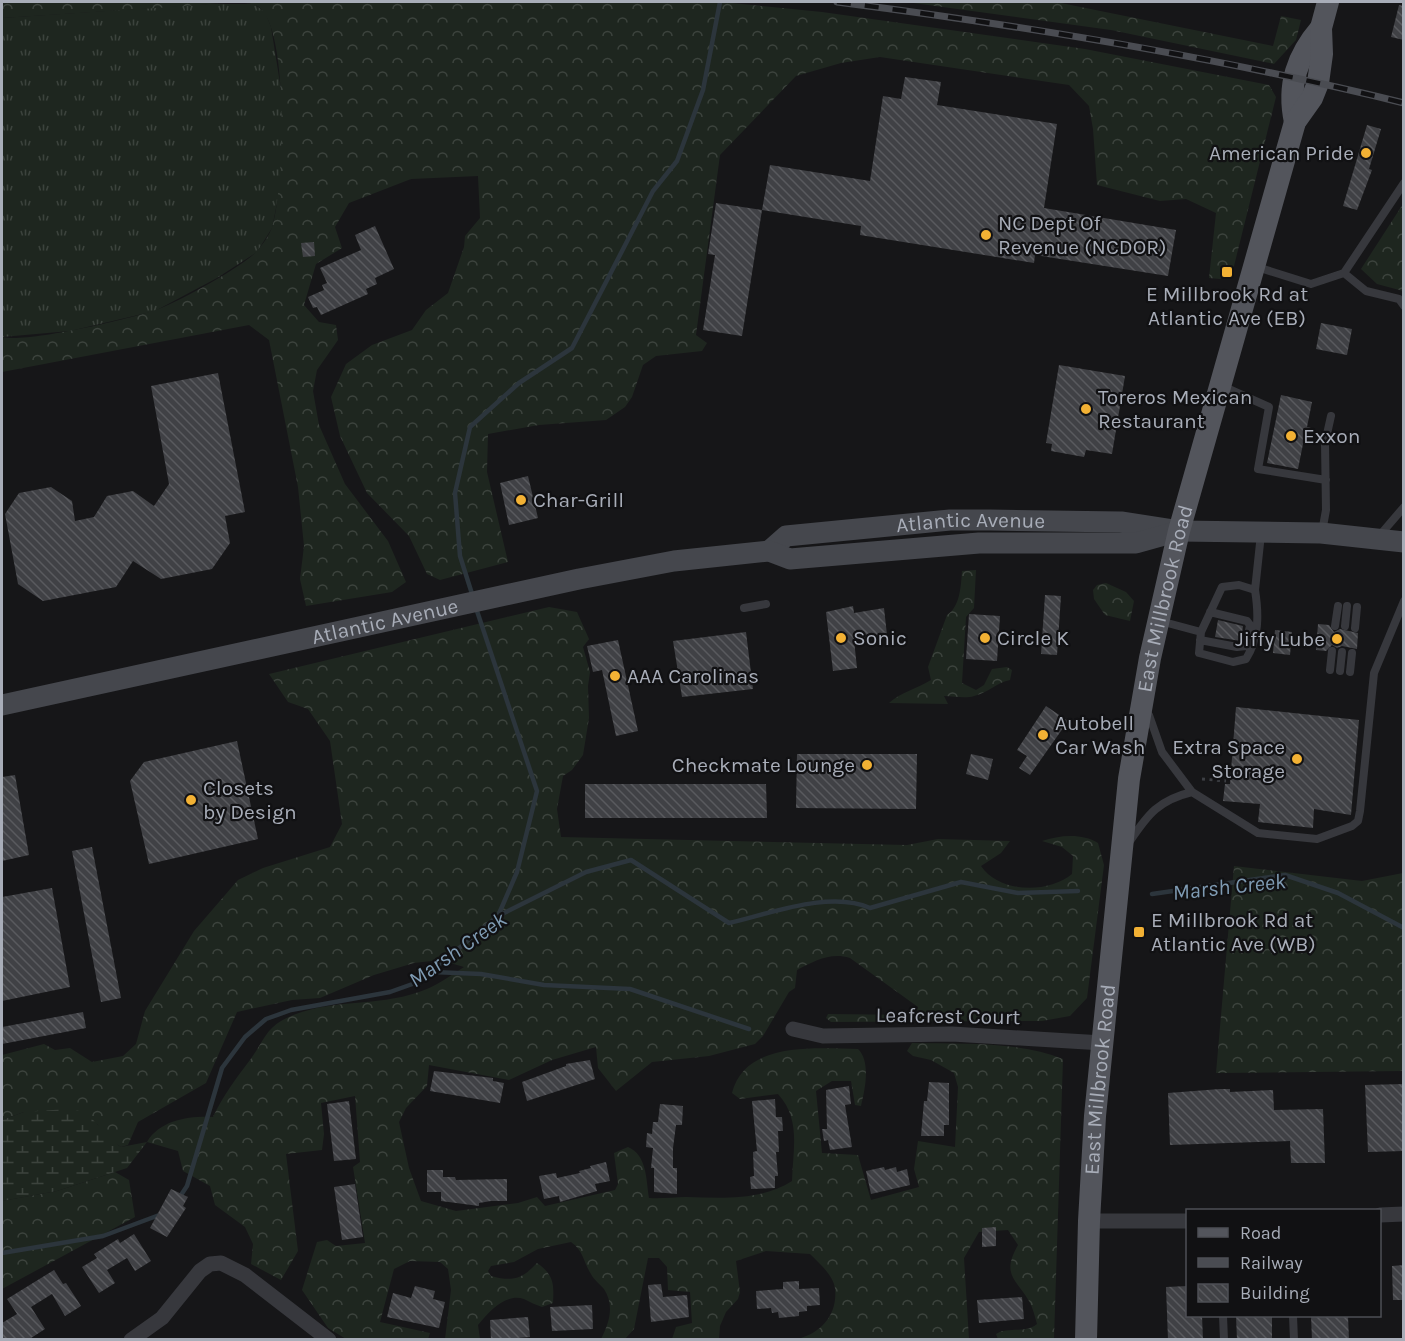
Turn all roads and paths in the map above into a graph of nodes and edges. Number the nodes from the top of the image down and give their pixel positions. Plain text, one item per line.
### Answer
1 (1328, 2) edge
2 (1404, 183) edge
3 (1256, 267) junction
4 (1344, 273) junction
5 (1404, 306) edge
6 (1222, 386) junction
7 (1331, 416) dead end
8 (1326, 480) junction
9 (1404, 507) edge
10 (1179, 531) junction
11 (1261, 533) junction
12 (1321, 533) junction
13 (1377, 538) junction
14 (1404, 542) edge
15 (1255, 590) junction
16 (1404, 601) edge
17 (766, 604) dead end
18 (1338, 606) dead end
19 (1347, 606) dead end
20 (1358, 607) dead end
21 (744, 608) dead end
22 (1210, 612) junction
23 (1158, 621) junction
24 (1335, 626) dead end
25 (1345, 626) dead end
26 (1355, 627) dead end
27 (1201, 636) junction
28 (1332, 651) dead end
29 (1342, 652) dead end
30 (1352, 653) dead end
31 (1330, 670) dead end
32 (1340, 671) dead end
33 (1350, 672) dead end
34 (1144, 696) junction
35 (2, 705) edge
36 (1202, 779) dead end
37 (1226, 782) dead end
38 (1192, 792) junction
39 (1122, 853) junction
40 (793, 1029) dead end
41 (1103, 1043) junction
42 (1404, 1214) edge
43 (1381, 1215) edge
44 (1089, 1221) junction
45 (1186, 1221) edge
46 (1223, 1317) edge
47 (1293, 1317) edge
48 (131, 1340) edge
49 (329, 1340) edge
50 (1086, 1340) edge
51 (1224, 1340) edge
52 (1293, 1340) edge

1 - 3 main road, East Millbrook Road
2 - 4 lane
3 - 4 lane
3 - 6 main road, East Millbrook Road
4 - 5 lane
6 - 8 lane
6 - 10 main road, East Millbrook Road
7 - 8 lane
8 - 12 lane
9 - 13 lane
10 - 11 main road, Atlantic Avenue
10 - 23 main road, East Millbrook Road
10 - 35 main road, Atlantic Avenue
11 - 12 main road, Atlantic Avenue
11 - 15 lane
12 - 13 main road, Atlantic Avenue
13 - 14 main road, Atlantic Avenue
15 - 22 lane
15 - 27 lane
16 - 38 lane
17 - 21 lane
18 - 24 lane
19 - 25 lane
20 - 26 lane
22 - 27 lane
22 - 27 lane
23 - 27 lane
23 - 34 main road, East Millbrook Road
28 - 31 lane
29 - 32 lane
30 - 33 lane
34 - 38 lane
34 - 39 main road, East Millbrook Road
36 - 37 path
38 - 39 lane
39 - 41 main road, East Millbrook Road
40 - 41 street, Leafcrest Court
41 - 44 main road, East Millbrook Road
42 - 43 street
44 - 45 street
44 - 50 main road, East Millbrook Road
46 - 51 lane
47 - 52 lane
48 - 49 street

